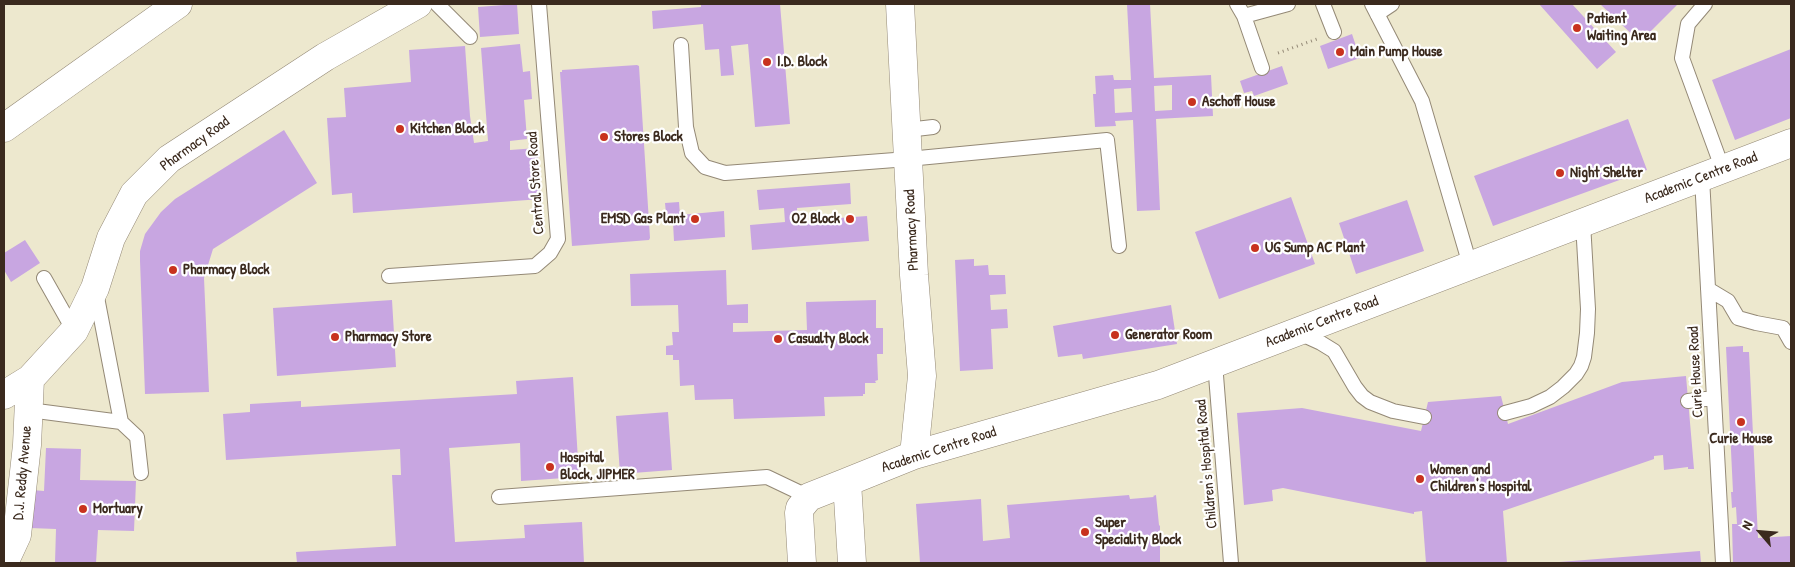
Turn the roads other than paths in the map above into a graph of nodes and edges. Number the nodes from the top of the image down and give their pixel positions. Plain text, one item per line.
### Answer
1 (178, 4) edge
2 (418, 4) edge
3 (437, 4) edge
4 (539, 4) edge
5 (900, 4) edge
6 (1288, 4) edge
7 (1323, 4) edge
8 (1392, 4) edge
9 (1705, 4) edge
10 (1374, 9) edge
11 (1240, 10) edge
12 (1334, 32) road end
13 (470, 37) dead end
14 (682, 45) dead end
15 (1261, 64) road end
16 (4, 128) edge
17 (1791, 143) edge
18 (908, 159) junction
19 (1712, 174) junction
20 (1583, 223) junction
21 (1119, 246) dead end
22 (1470, 265) junction
23 (389, 276) dead end
24 (44, 278) dead end
25 (95, 288) junction
26 (1708, 289) junction
27 (74, 331) junction
28 (1296, 332) junction
29 (1791, 342) edge
30 (1215, 363) junction
31 (30, 379) junction
32 (4, 395) edge
33 (1714, 398) junction
34 (1688, 401) dead end
35 (29, 410) junction
36 (1505, 413) dead end
37 (1424, 417) dead end
38 (121, 422) junction
39 (914, 455) junction
40 (141, 473) dead end
41 (847, 482) junction
42 (499, 497) dead end
43 (809, 497) junction
44 (4, 563) edge
45 (802, 563) edge
46 (852, 563) edge
47 (1231, 563) edge
48 (1723, 563) edge

1 - 16 street
2 - 25 street, Pharmacy Road
3 - 13 lane
4 - 23 lane, Central Store Road
5 - 18 street, Pharmacy Road
6 - 11 lane
7 - 12 lane
8 - 10 lane
9 - 19 lane, Curie House Road
10 - 22 lane
11 - 15 lane
14 - 18 lane
17 - 19 street, Academic Centre Road
18 - 21 lane
18 - 39 street, Pharmacy Road
19 - 20 street, Academic Centre Road
19 - 26 lane, Curie House Road
20 - 22 street, Academic Centre Road
20 - 36 lane
22 - 28 street, Academic Centre Road
24 - 27 lane
25 - 27 street, Pharmacy Road
25 - 38 lane
26 - 29 lane
26 - 33 lane, Curie House Road
27 - 31 street, Pharmacy Road
28 - 30 street, Academic Centre Road
28 - 37 lane
30 - 39 street, Academic Centre Road
30 - 47 lane, Children's Hospital Road
31 - 32 street, Pharmacy Road
31 - 35 street, D.J. Reddy Avenue
33 - 34 lane
33 - 48 lane, Curie House Road
35 - 38 lane
35 - 44 street, D.J. Reddy Avenue
38 - 40 lane
39 - 41 street, Academic Centre Road
41 - 43 street, Academic Centre Road
41 - 46 street
42 - 43 lane
43 - 45 street

